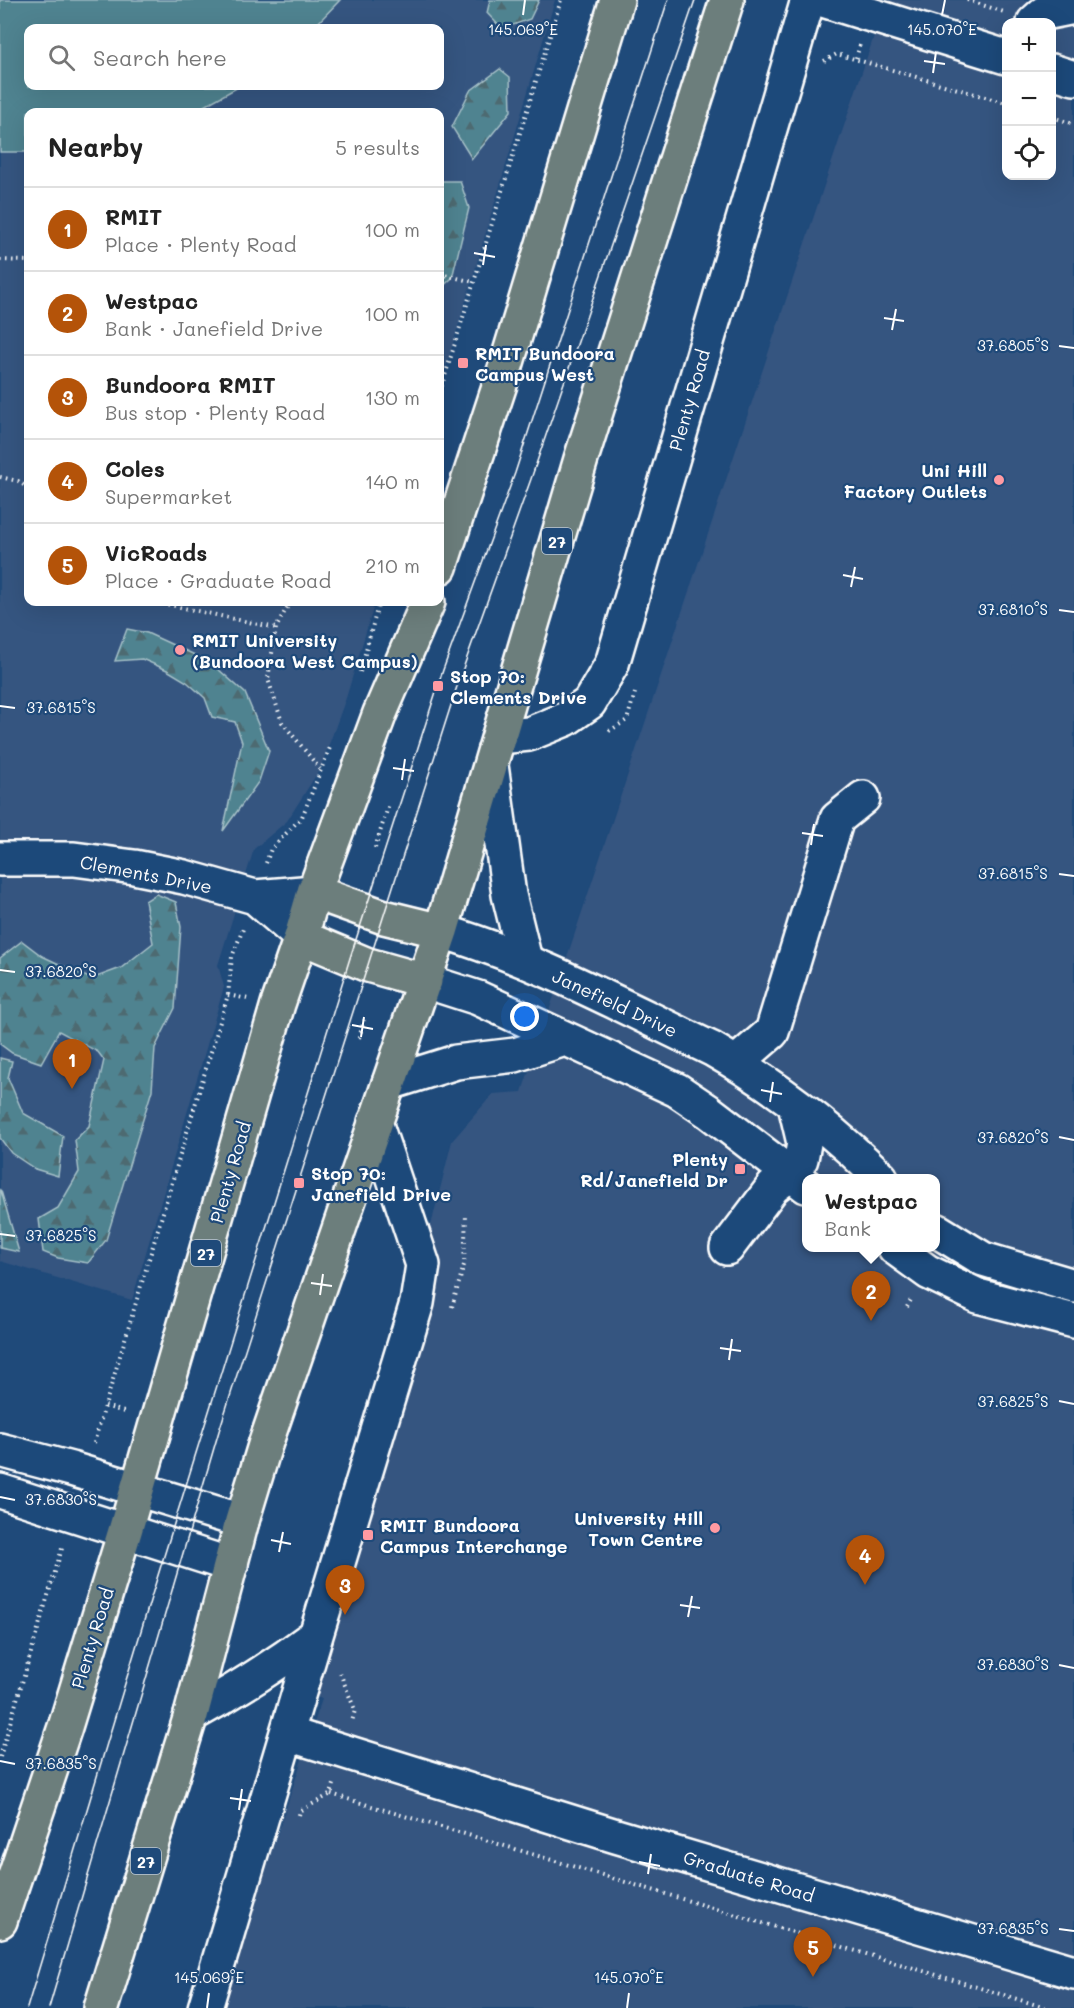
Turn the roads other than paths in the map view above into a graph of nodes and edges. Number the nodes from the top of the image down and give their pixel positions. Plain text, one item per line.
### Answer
1 (617, 0) edge
2 (727, 0) edge
3 (808, 0) edge
4 (823, 0) edge
5 (1074, 7) edge
6 (1038, 18) edge
7 (1002, 56) edge
8 (1055, 72) edge
9 (1074, 78) edge
10 (444, 555) edge
11 (426, 606) edge
12 (495, 751) junction
13 (863, 798) dead end
14 (0, 859) edge
15 (314, 892) junction
16 (255, 897) junction
17 (441, 931) junction
18 (301, 937) junction
19 (525, 960) junction
20 (425, 981) junction
21 (565, 1039) junction
22 (736, 1063) junction
23 (389, 1083) junction
24 (795, 1105) junction
25 (375, 1122) junction
26 (876, 1174) edge
27 (798, 1181) edge
28 (940, 1232) edge
29 (727, 1248) dead end
30 (900, 1252) edge
31 (1074, 1286) edge
32 (1074, 1321) edge
33 (0, 1450) edge
34 (137, 1489) junction
35 (0, 1491) edge
36 (242, 1521) junction
37 (125, 1531) junction
38 (231, 1565) junction
39 (316, 1635) junction
40 (191, 1715) junction
41 (288, 1734) junction
42 (0, 1921) edge
43 (1074, 1972) edge
44 (100, 2008) edge
45 (205, 2008) edge

1 - 10 highway
2 - 12 highway, 27
3 - 12 street, Plenty Road
4 - 7 street
5 - 6 street
8 - 9 street
11 - 15 highway, Plenty Road / 27
12 - 17 highway, 27
12 - 19 street
13 - 22 street
14 - 16 street, Clements Drive
15 - 16 street, Clements Drive
15 - 17 highway, Janefield Drive
15 - 18 highway, Plenty Road / 27
16 - 18 street, Clements Drive
17 - 19 street, Janefield Drive
17 - 20 highway, 27
18 - 20 highway
18 - 34 highway, Plenty Road / 27
19 - 22 street, Janefield Drive
20 - 21 street
20 - 23 highway, 27
21 - 23 street
21 - 27 street
22 - 24 street, Janefield Drive
23 - 25 highway
24 - 26 street, Janefield Drive
24 - 27 street
25 - 36 highway, 27
25 - 39 street
27 - 29 street
28 - 31 street
30 - 32 street
33 - 34 street
34 - 36 street
34 - 37 highway, Plenty Road / 27
35 - 37 street
36 - 38 highway, 27
37 - 38 street
37 - 42 highway, Plenty Road / 27
38 - 40 highway, 27
39 - 40 street
39 - 41 street
40 - 44 highway, 27
41 - 43 street, Graduate Road
41 - 45 street

